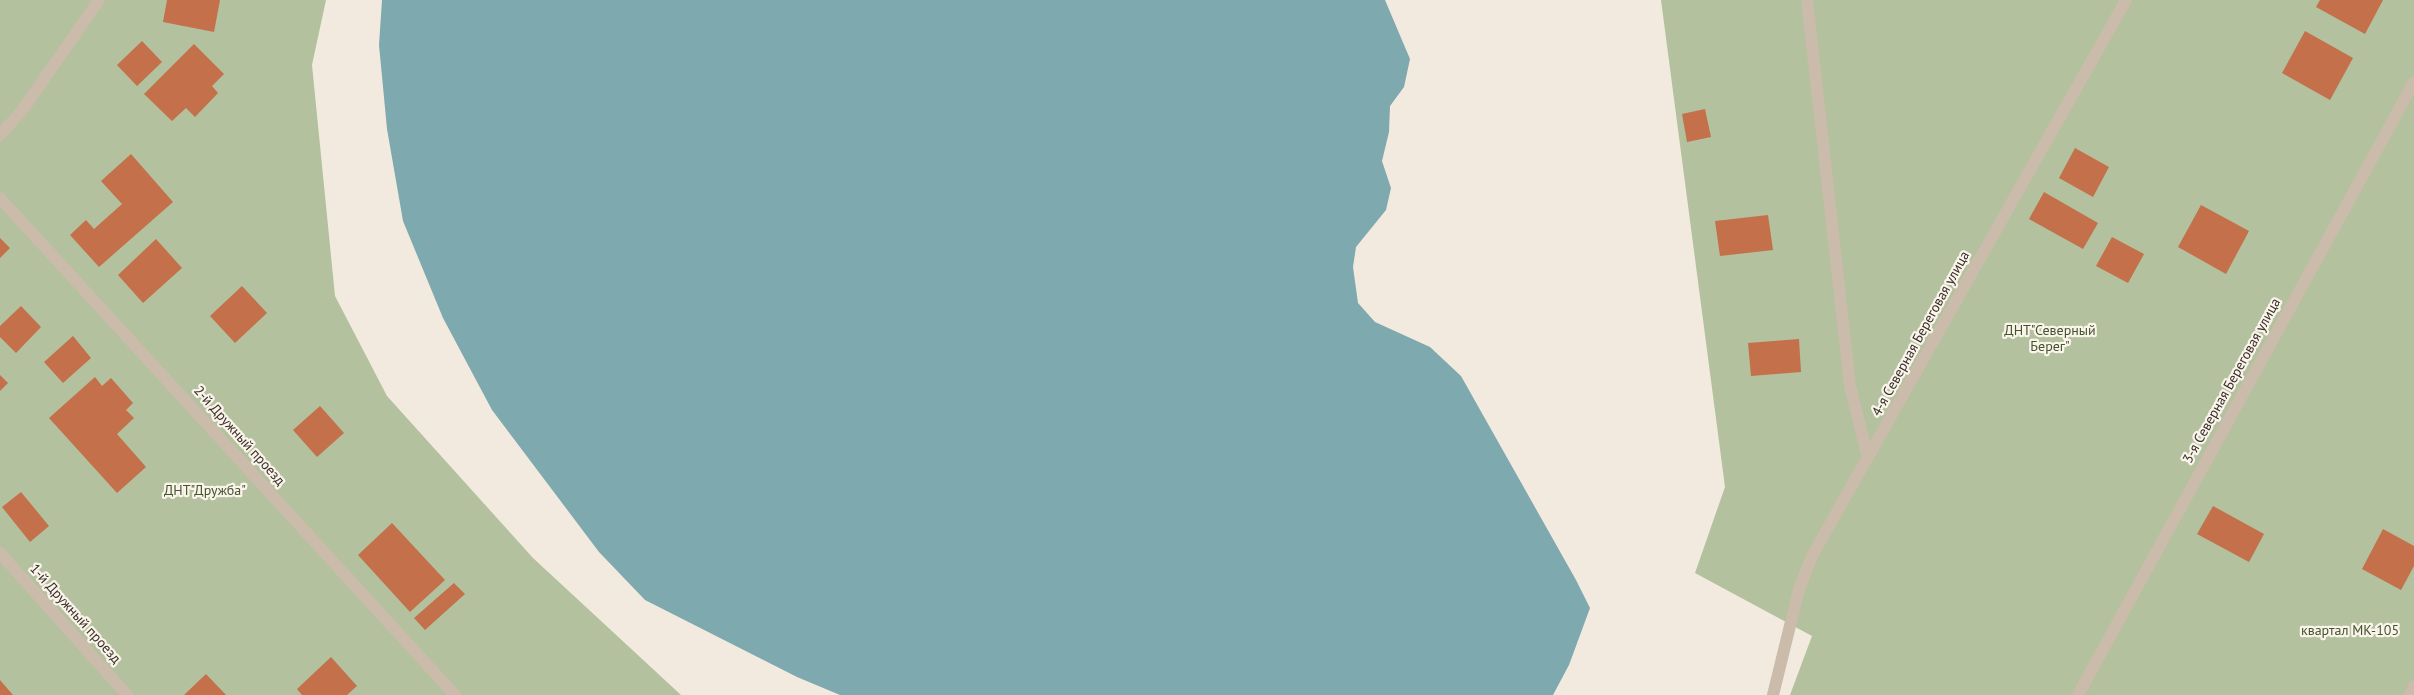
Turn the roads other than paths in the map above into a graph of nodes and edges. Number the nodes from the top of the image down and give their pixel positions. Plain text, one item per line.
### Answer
1 (99, 0) edge
2 (1807, 0) edge
3 (2126, 0) edge
4 (2414, 82) edge
5 (0, 135) edge
6 (0, 198) edge
7 (1868, 458) junction
8 (0, 553) edge
9 (2414, 686) edge
10 (127, 695) edge
11 (456, 695) edge
12 (1773, 695) edge
13 (2078, 695) edge
14 (2410, 695) edge

1 - 5 street
2 - 7 street
3 - 7 street, 4-я Северная Береговая улица
4 - 13 street, 3-я Северная Береговая улица
6 - 11 street, 2-й Дружный проезд
7 - 12 street, 4-я Северная Береговая улица
8 - 10 street, 1-й Дружный проезд
9 - 14 street

